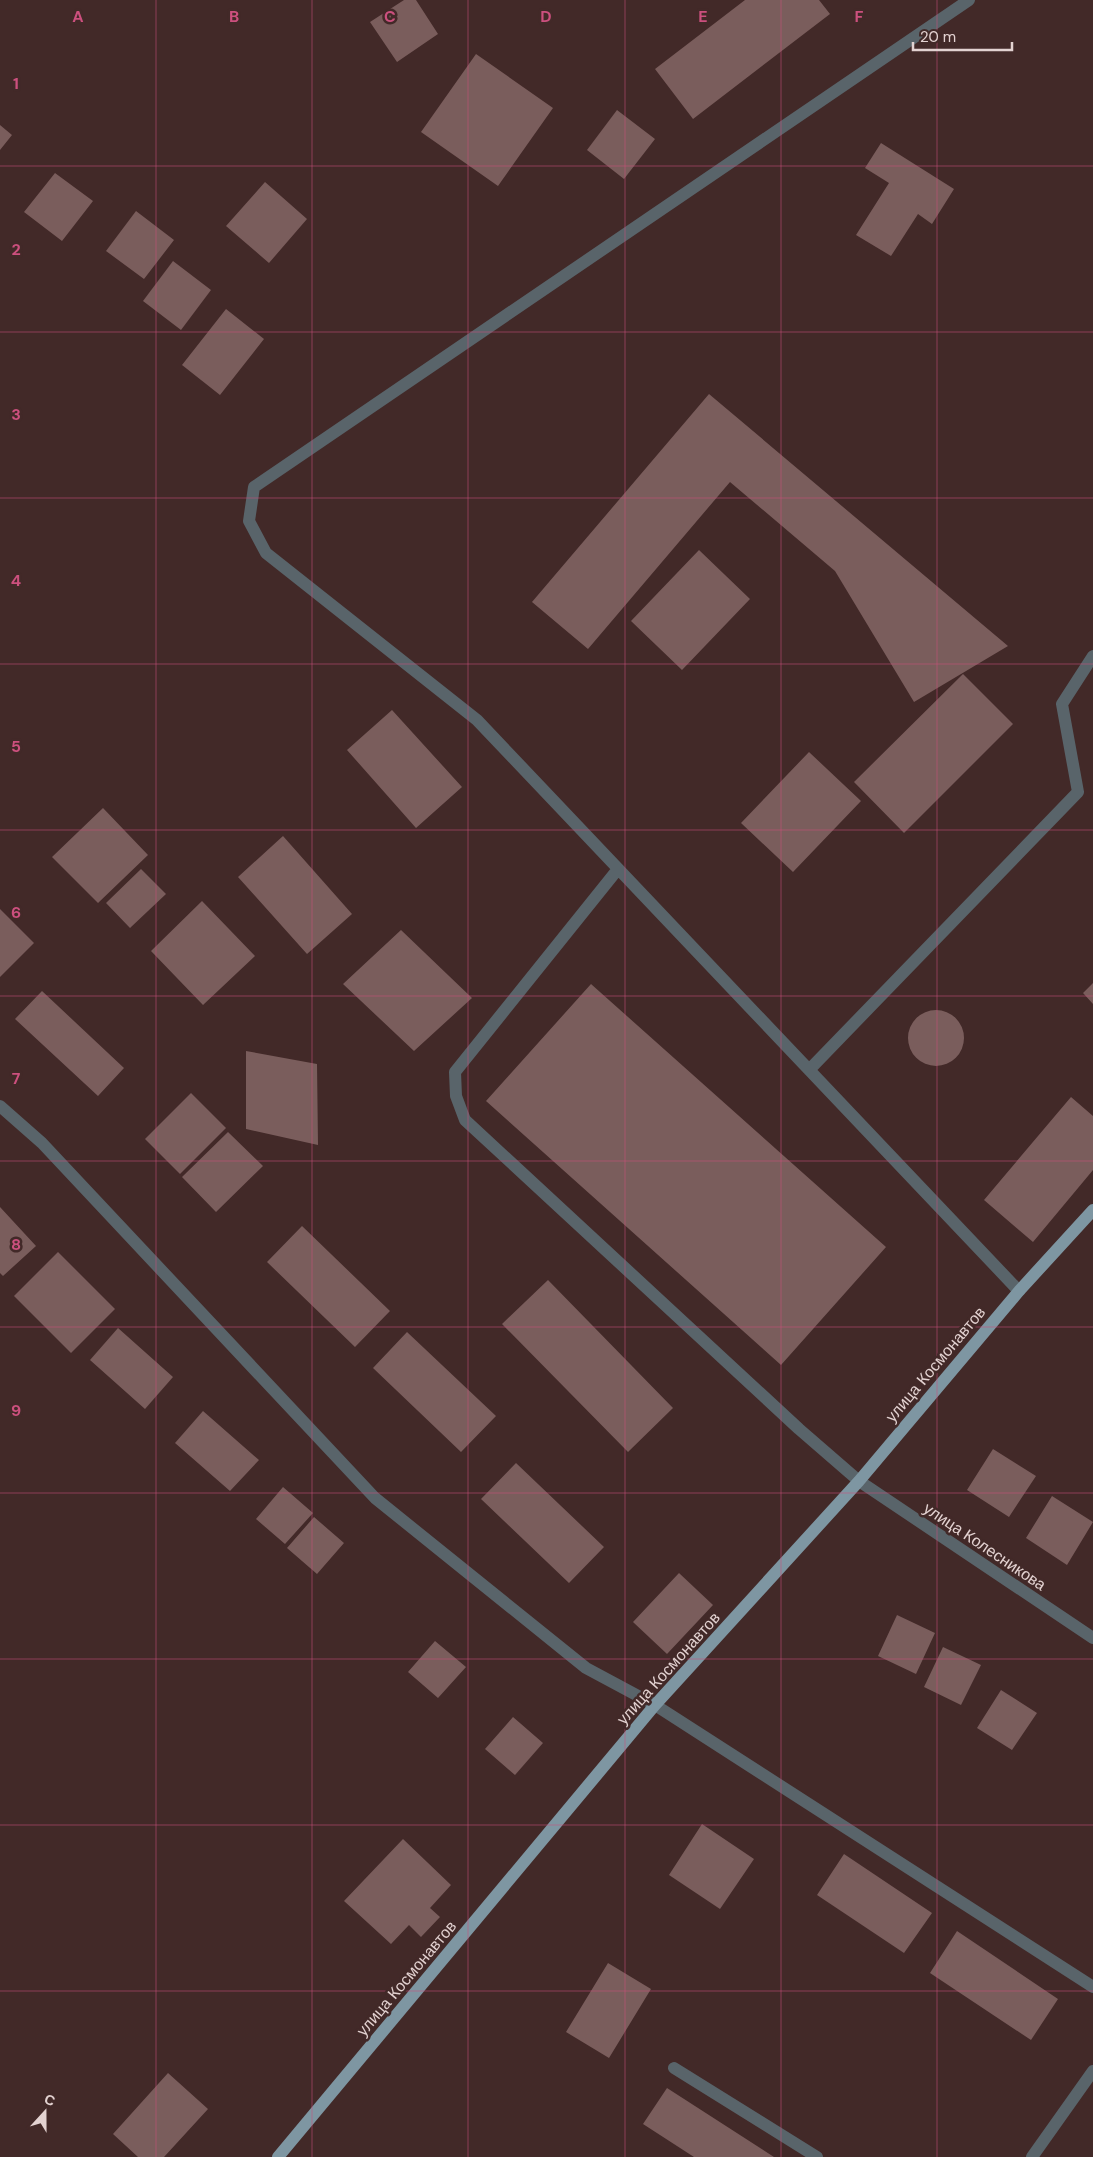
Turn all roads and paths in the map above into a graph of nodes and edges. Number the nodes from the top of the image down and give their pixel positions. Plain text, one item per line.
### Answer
1 (969, 0) edge
2 (1093, 656) edge
3 (618, 869) junction
4 (809, 1070) junction
5 (0, 1106) edge
6 (1093, 1210) edge
7 (1018, 1291) junction
8 (859, 1481) junction
9 (1093, 1638) edge
10 (655, 1705) junction
11 (1093, 1987) edge
12 (674, 2068) dead end
13 (1093, 2072) edge
14 (278, 2157) edge
15 (817, 2157) edge
16 (1032, 2157) edge

1 - 3 street
2 - 4 street
3 - 4 street
3 - 8 street, улица Колесникова
4 - 7 street
5 - 10 street
6 - 7 main road, улица Космонавтов
7 - 8 main road, улица Космонавтов
8 - 9 street, улица Колесникова
8 - 10 main road, улица Космонавтов
10 - 11 street
10 - 14 main road, улица Космонавтов
12 - 15 street
13 - 16 street

